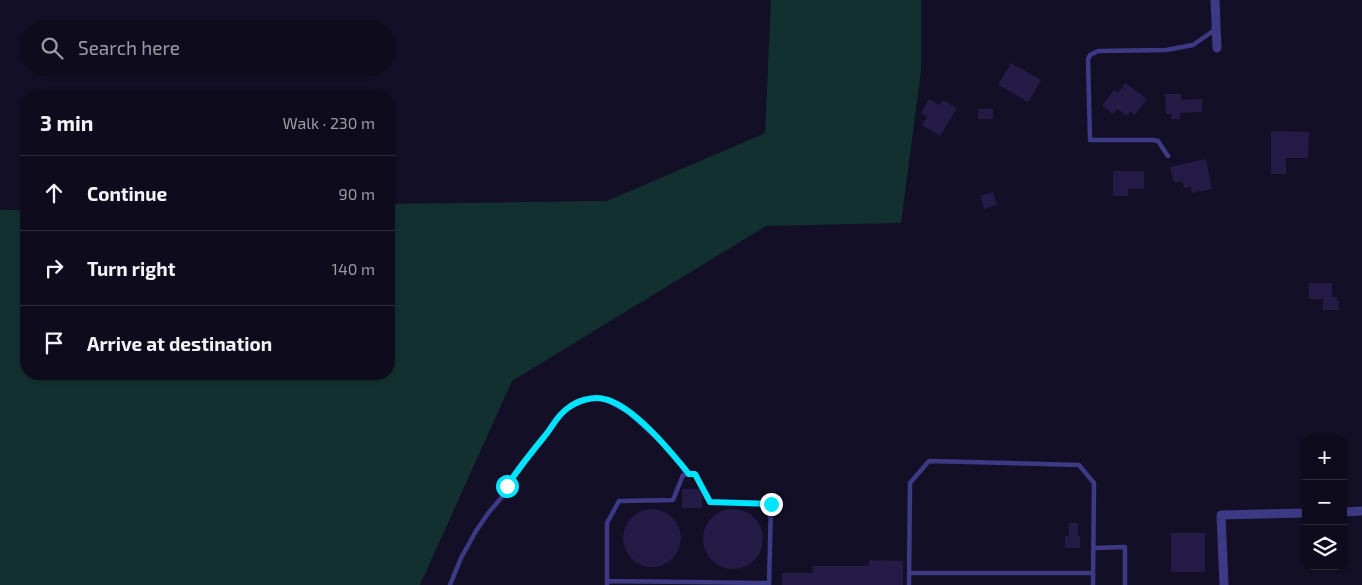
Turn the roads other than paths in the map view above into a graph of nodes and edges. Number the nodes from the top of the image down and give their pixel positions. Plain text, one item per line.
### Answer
1 (1215, 0) edge
2 (1216, 29) junction
3 (1217, 48) dead end
4 (1168, 156) dead end
5 (689, 474) junction
6 (1362, 511) edge
7 (1347, 512) edge
8 (1302, 513) edge
9 (1094, 548) junction
10 (909, 573) junction
11 (1093, 573) junction
12 (607, 583) edge
13 (688, 584) edge
14 (769, 584) edge
15 (450, 585) edge
16 (909, 585) edge
17 (1093, 585) edge
18 (1125, 585) edge
19 (1224, 585) edge

1 - 2 street
2 - 3 street
2 - 4 lane
5 - 12 lane
5 - 14 lane
5 - 15 lane
6 - 7 street
8 - 19 street
9 - 10 lane
9 - 11 lane
9 - 18 lane
10 - 11 lane
10 - 16 lane
11 - 17 lane
12 - 13 lane
13 - 14 lane

